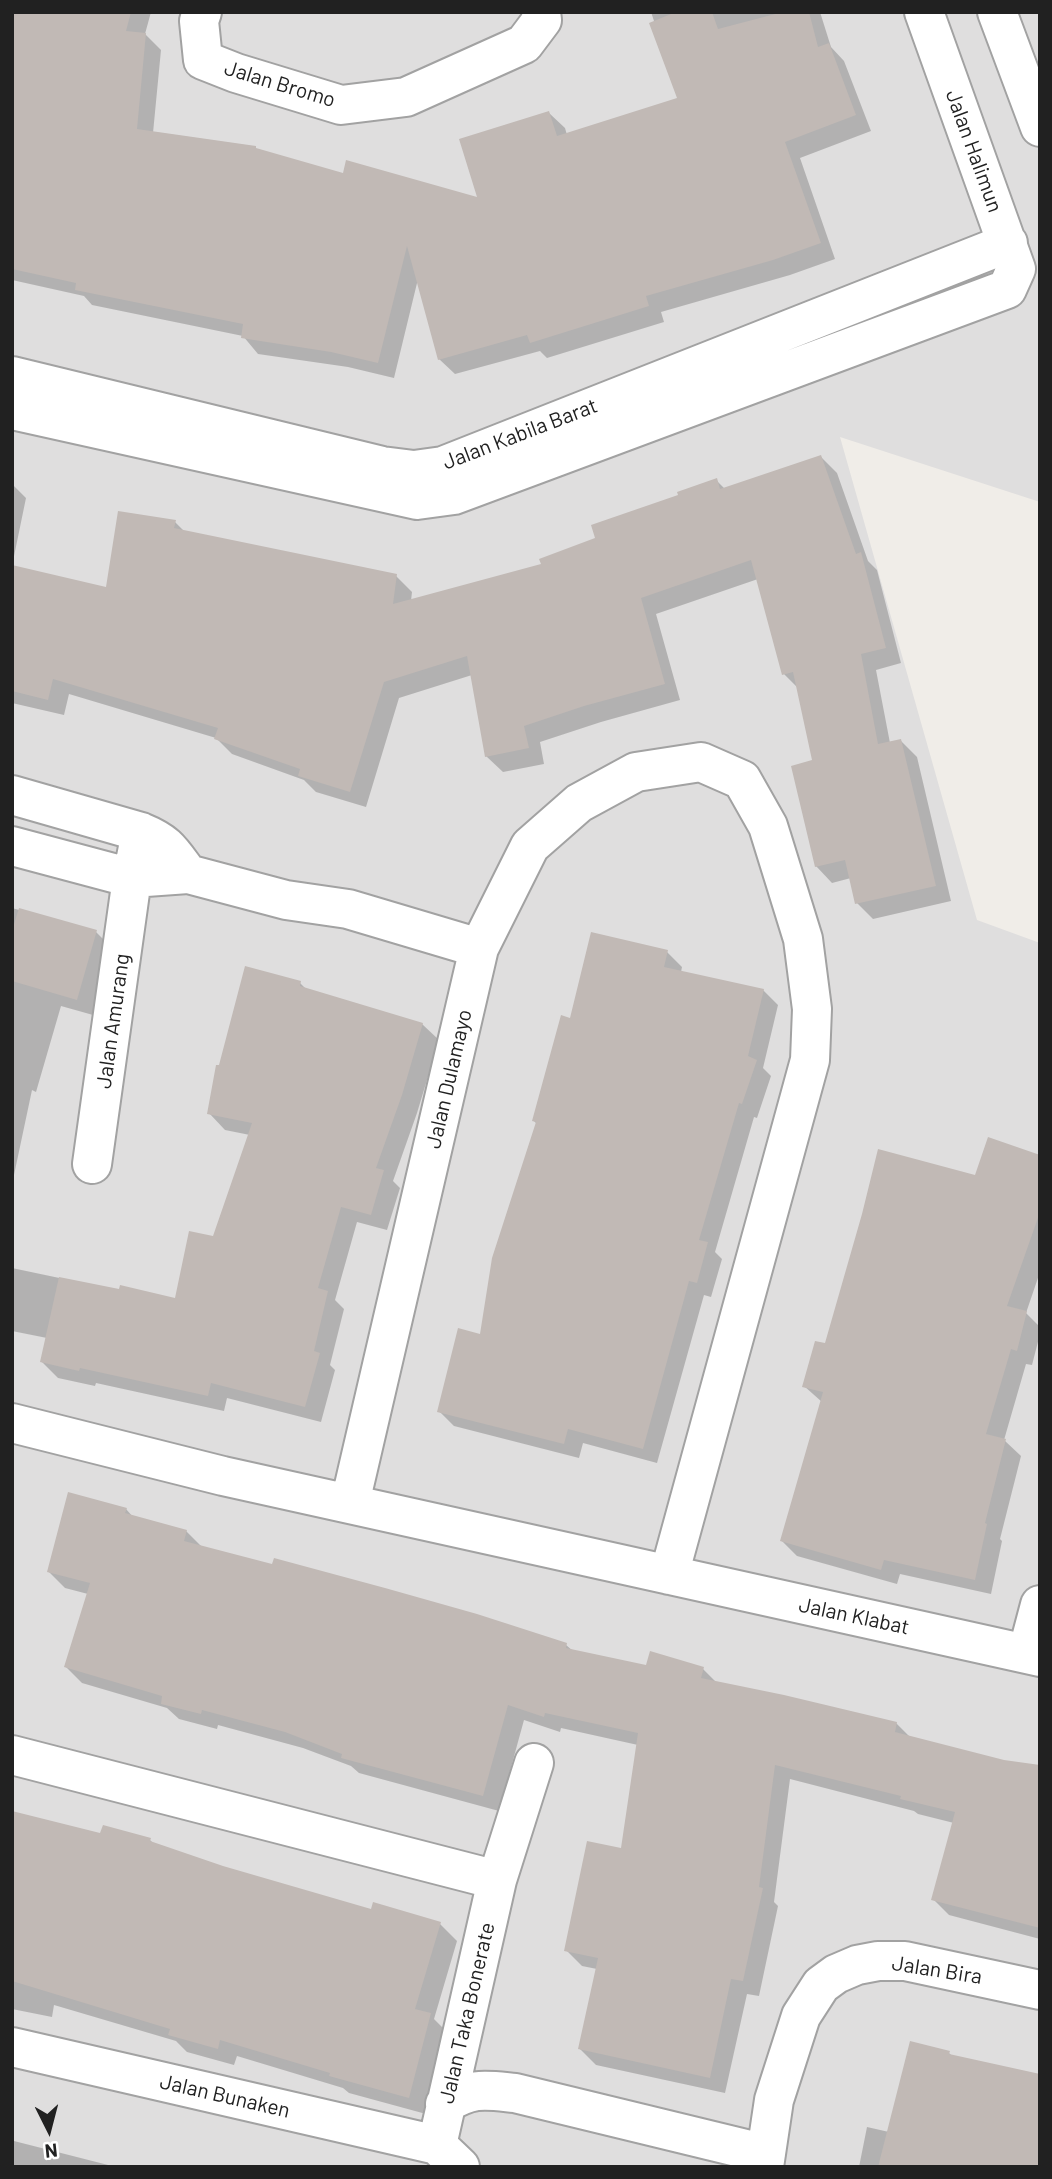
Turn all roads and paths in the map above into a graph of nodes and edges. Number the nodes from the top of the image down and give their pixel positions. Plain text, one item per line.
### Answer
1 (202, 12) edge
2 (541, 12) edge
3 (924, 12) edge
4 (997, 12) edge
5 (1040, 127) edge
6 (1008, 243) junction
7 (1007, 289) joint
8 (12, 376) edge
9 (12, 410) edge
10 (12, 795) edge
11 (141, 832) junction
12 (12, 846) edge
13 (188, 874) junction
14 (132, 878) junction
15 (479, 948) junction
16 (92, 1164) dead end
17 (12, 1423) edge
18 (350, 1503) junction
19 (669, 1575) junction
20 (1040, 1605) edge
21 (1033, 1656) edge
22 (12, 1755) edge
23 (534, 1763) dead end
24 (498, 1880) junction
25 (1040, 1990) edge
26 (12, 2047) edge
27 (445, 2104) junction
28 (448, 2156) edge
29 (765, 2161) edge

1 - 2 street, Jalan Bromo
3 - 6 street, Jalan Halimun
4 - 5 street
6 - 7 street, Jalan Halimun
6 - 8 street, Jalan Kabila Barat
7 - 9 street, Jalan Kabila Barat
10 - 11 street
11 - 13 street
11 - 14 street, Jalan Amurang
12 - 14 street
13 - 14 street
13 - 15 street
14 - 16 street, Jalan Amurang
15 - 18 street, Jalan Dulamayo
15 - 19 street, Jalan Dulamayo
17 - 18 street, Jalan Klabat
18 - 19 street, Jalan Klabat
19 - 21 street, Jalan Klabat
20 - 21 street
22 - 24 street
23 - 24 street
24 - 27 street, Jalan Taka Bonerate
25 - 29 street, Jalan Bira
26 - 28 street, Jalan Bunaken
27 - 28 street, Jalan Taka Bonerate
27 - 29 street

